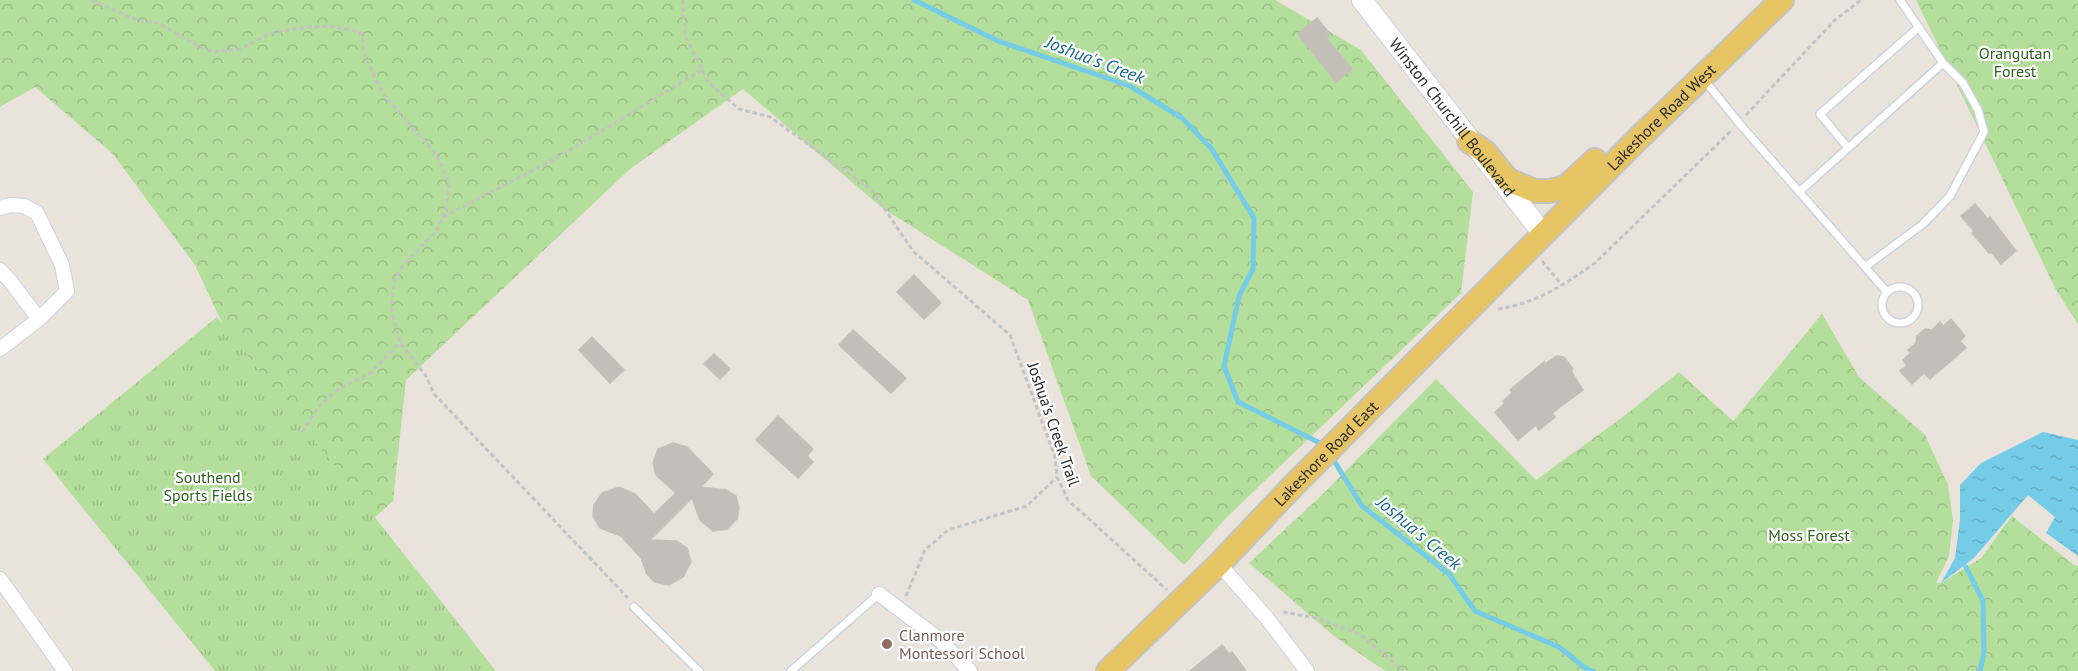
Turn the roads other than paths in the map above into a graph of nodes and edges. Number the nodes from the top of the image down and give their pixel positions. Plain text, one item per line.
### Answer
1 (1362, 0) edge
2 (1782, 0) edge
3 (1900, 0) edge
4 (1919, 27) junction
5 (1944, 63) junction
6 (1701, 77) junction
7 (1642, 135) junction
8 (1469, 141) junction
9 (1848, 148) junction
10 (1799, 192) junction
11 (0, 208) edge
12 (1542, 234) junction
13 (1865, 267) junction
14 (0, 270) edge
15 (1887, 292) junction
16 (39, 319) junction
17 (0, 349) edge
18 (1219, 564) junction
19 (0, 579) edge
20 (879, 594) joint
21 (634, 607) road end
22 (65, 671) edge
23 (699, 671) edge
24 (791, 671) edge
25 (970, 671) edge
26 (1108, 671) edge
27 (1307, 671) edge

1 - 8 main road, Winston Churchill Boulevard
2 - 6 main road, Lakeshore Road West
3 - 4 lane
4 - 5 lane
4 - 9 lane
5 - 9 lane
5 - 13 lane
6 - 7 main road, Lakeshore Road West
6 - 10 lane
7 - 8 main road
7 - 12 main road, Lakeshore Road West
8 - 12 main road, Winston Churchill Boulevard
9 - 10 lane
10 - 13 lane
11 - 16 street
12 - 18 main road, Lakeshore Road East
13 - 15 lane
14 - 16 street
15 - 15 lane
16 - 17 street
18 - 26 main road, Lakeshore Road East
18 - 27 street
19 - 22 street
20 - 24 lane
20 - 25 street
21 - 23 lane

